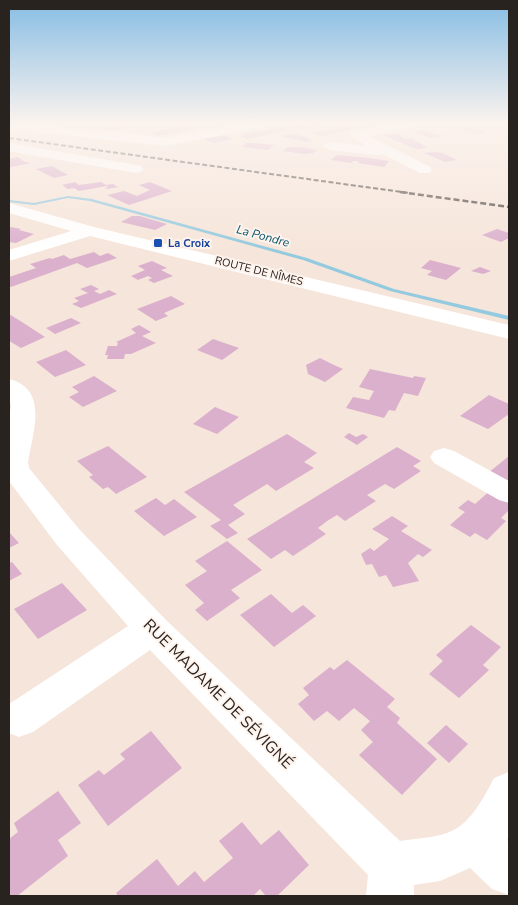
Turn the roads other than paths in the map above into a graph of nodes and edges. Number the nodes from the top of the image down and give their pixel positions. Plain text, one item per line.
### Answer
1 (119, 166) edge
2 (417, 166) edge
3 (136, 169) dead end
4 (425, 170) dead end
5 (9, 208) edge
6 (89, 231) junction
7 (9, 256) edge
8 (509, 332) edge
9 (9, 386) edge
10 (444, 456) dead end
11 (11, 464) edge
12 (509, 493) edge
13 (152, 630) junction
14 (19, 719) dead end
15 (509, 793) edge
16 (476, 843) junction
17 (509, 872) edge
18 (391, 881) edge

1 - 3 street
2 - 4 street
5 - 6 street, ROUTE DE NÎMES
6 - 7 street
6 - 8 street, ROUTE DE NÎMES
9 - 11 street, RUE MADAME DE SÉVIGNÉ
10 - 12 street
11 - 13 street, RUE MADAME DE SÉVIGNÉ
13 - 14 street
13 - 18 street, RUE MADAME DE SÉVIGNÉ
15 - 16 street, RUE MADAME DE SÉVIGNÉ
16 - 17 street
16 - 18 street, RUE MADAME DE SÉVIGNÉ

